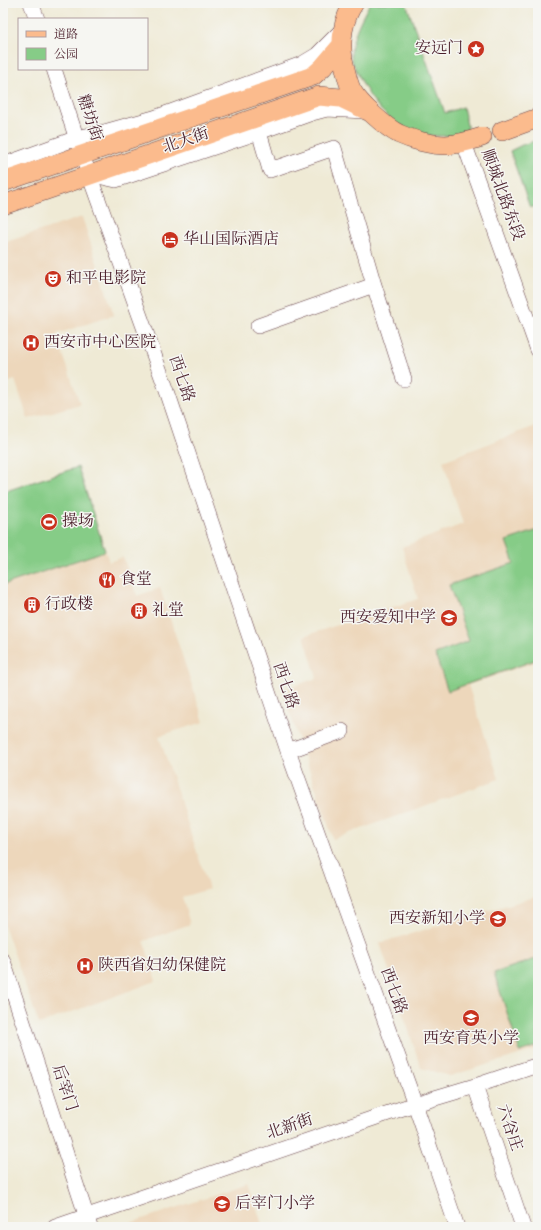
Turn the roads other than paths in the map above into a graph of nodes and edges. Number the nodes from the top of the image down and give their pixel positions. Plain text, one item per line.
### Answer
1 (31, 3) edge
2 (354, 3) edge
3 (37, 18) edge
4 (342, 38) junction
5 (54, 70) edge
6 (370, 112) junction
7 (538, 118) edge
8 (257, 125) junction
9 (502, 131) dead end
10 (482, 137) dead end
11 (464, 143) junction
12 (80, 147) junction
13 (3, 165) edge
14 (89, 174) junction
15 (3, 182) edge
16 (3, 205) edge
17 (374, 285) junction
18 (258, 326) dead end
19 (538, 350) edge
20 (404, 379) dead end
21 (342, 731) dead end
22 (288, 751) junction
23 (3, 961) edge
24 (538, 1065) edge
25 (475, 1086) junction
26 (415, 1104) junction
27 (88, 1222) edge
28 (55, 1227) edge
29 (457, 1227) edge
30 (523, 1227) edge

1 - 3 street
2 - 4 main road, 北大街
4 - 6 main road, 北大街
4 - 12 main road, 北大街
5 - 12 street, 糖坊街
6 - 8 main road, 北大街
6 - 11 main road, 北大街
7 - 9 main road
8 - 14 main road, 北大街
8 - 17 street
10 - 11 main road, 北大街
11 - 19 street, 顺城北路东段
12 - 13 street
12 - 14 street, 西七路
12 - 15 main road, 北大街
14 - 16 main road, 北大街
14 - 22 street, 西七路
17 - 18 street
17 - 20 street
21 - 22 street
22 - 26 street, 西七路
23 - 27 street, 后宰门
24 - 25 street, 北新街
25 - 26 street, 北新街
25 - 30 street, 六谷庄
26 - 27 street, 北新街
26 - 29 street, 西七路
27 - 28 street, 北新街

